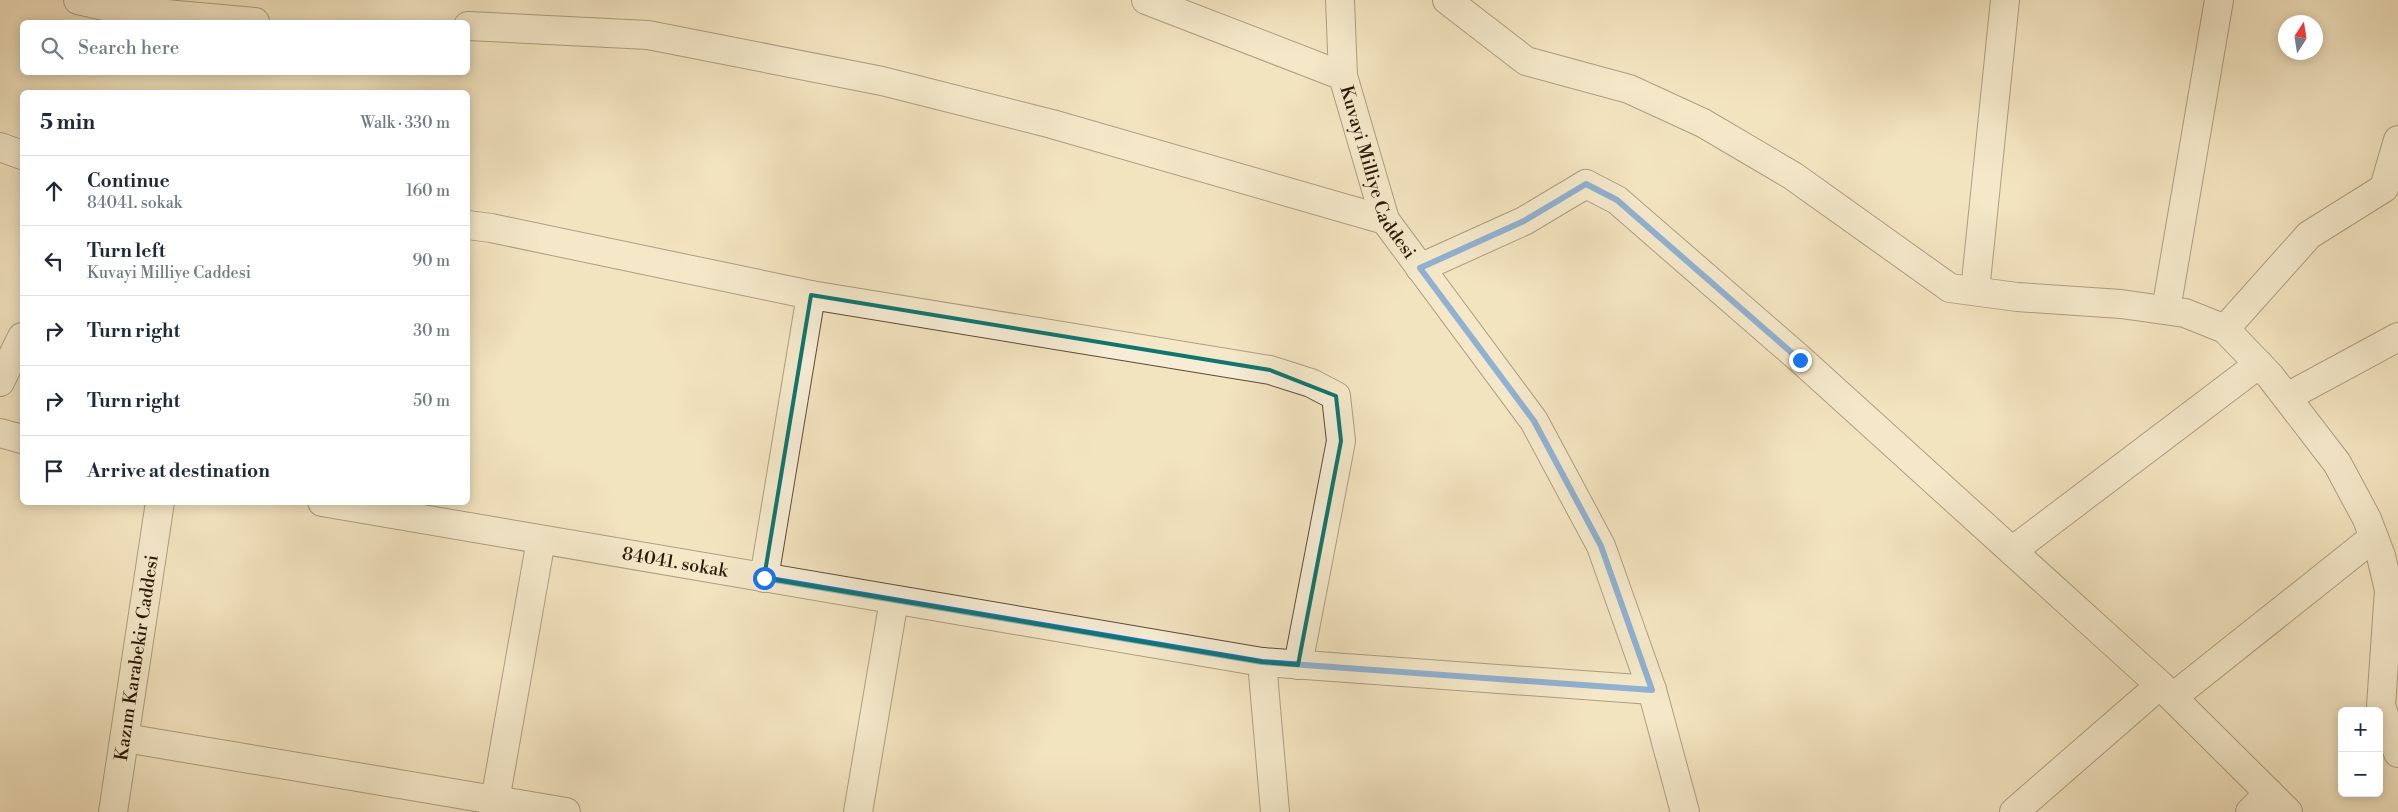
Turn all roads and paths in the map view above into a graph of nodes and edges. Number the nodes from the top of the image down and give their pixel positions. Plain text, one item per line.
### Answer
1 (78, 0) edge
2 (1146, 0) edge
3 (1340, 0) edge
4 (1447, 0) edge
5 (2004, 0) edge
6 (2219, 0) edge
7 (233, 20) edge
8 (470, 26) edge
9 (1343, 76) junction
10 (2398, 140) edge
11 (0, 147) edge
12 (20, 154) edge
13 (1385, 220) junction
14 (470, 225) edge
15 (1420, 268) junction
16 (1975, 291) junction
17 (811, 295) junction
18 (2166, 310) junction
19 (2225, 329) junction
20 (2398, 337) edge
21 (20, 341) edge
22 (2259, 364) junction
23 (0, 382) edge
24 (2287, 397) junction
25 (0, 433) edge
26 (20, 439) edge
27 (160, 505) edge
28 (339, 505) edge
29 (2374, 538) junction
30 (541, 540) junction
31 (2012, 551) junction
32 (764, 578) junction
33 (894, 600) junction
34 (2393, 621) edge
35 (1262, 662) junction
36 (1298, 665) junction
37 (1652, 690) junction
38 (2166, 691) junction
39 (124, 738) junction
40 (2398, 753) edge
41 (2279, 803) edge
42 (494, 806) edge
43 (113, 812) edge
44 (566, 812) edge
45 (858, 812) edge
46 (1275, 812) edge
47 (1685, 812) edge
48 (2014, 812) edge
49 (2250, 812) edge

1 - 7 street
2 - 9 street
3 - 9 street, Kuvayi Milliye Caddesi
4 - 16 street
5 - 16 street
6 - 18 street
8 - 13 street
9 - 13 street, Kuvayi Milliye Caddesi
10 - 19 street
11 - 12 street
13 - 15 street, Kuvayi Milliye Caddesi
14 - 17 street
15 - 31 street
15 - 37 street, Kuvayi Milliye Caddesi
16 - 18 street
17 - 32 street
17 - 36 street
18 - 19 street
19 - 22 street
20 - 24 street
21 - 23 street
22 - 24 street
22 - 31 street
24 - 29 street
25 - 26 street
27 - 39 street, Kazım Karabekir Caddesi
28 - 30 street, 84041. sokak
29 - 34 street
29 - 38 street
30 - 32 street, 84041. sokak
30 - 42 street
31 - 38 street
32 - 33 street, 84041. sokak
33 - 35 street, 84041. sokak
33 - 45 street
34 - 40 street
35 - 36 street, 84041. sokak
35 - 46 street
36 - 37 street, 84041. sokak
37 - 47 street, Kuvayi Milliye Caddesi
38 - 41 street
38 - 48 street
39 - 42 street
39 - 43 street, Kazım Karabekir Caddesi
41 - 49 street
42 - 44 street

